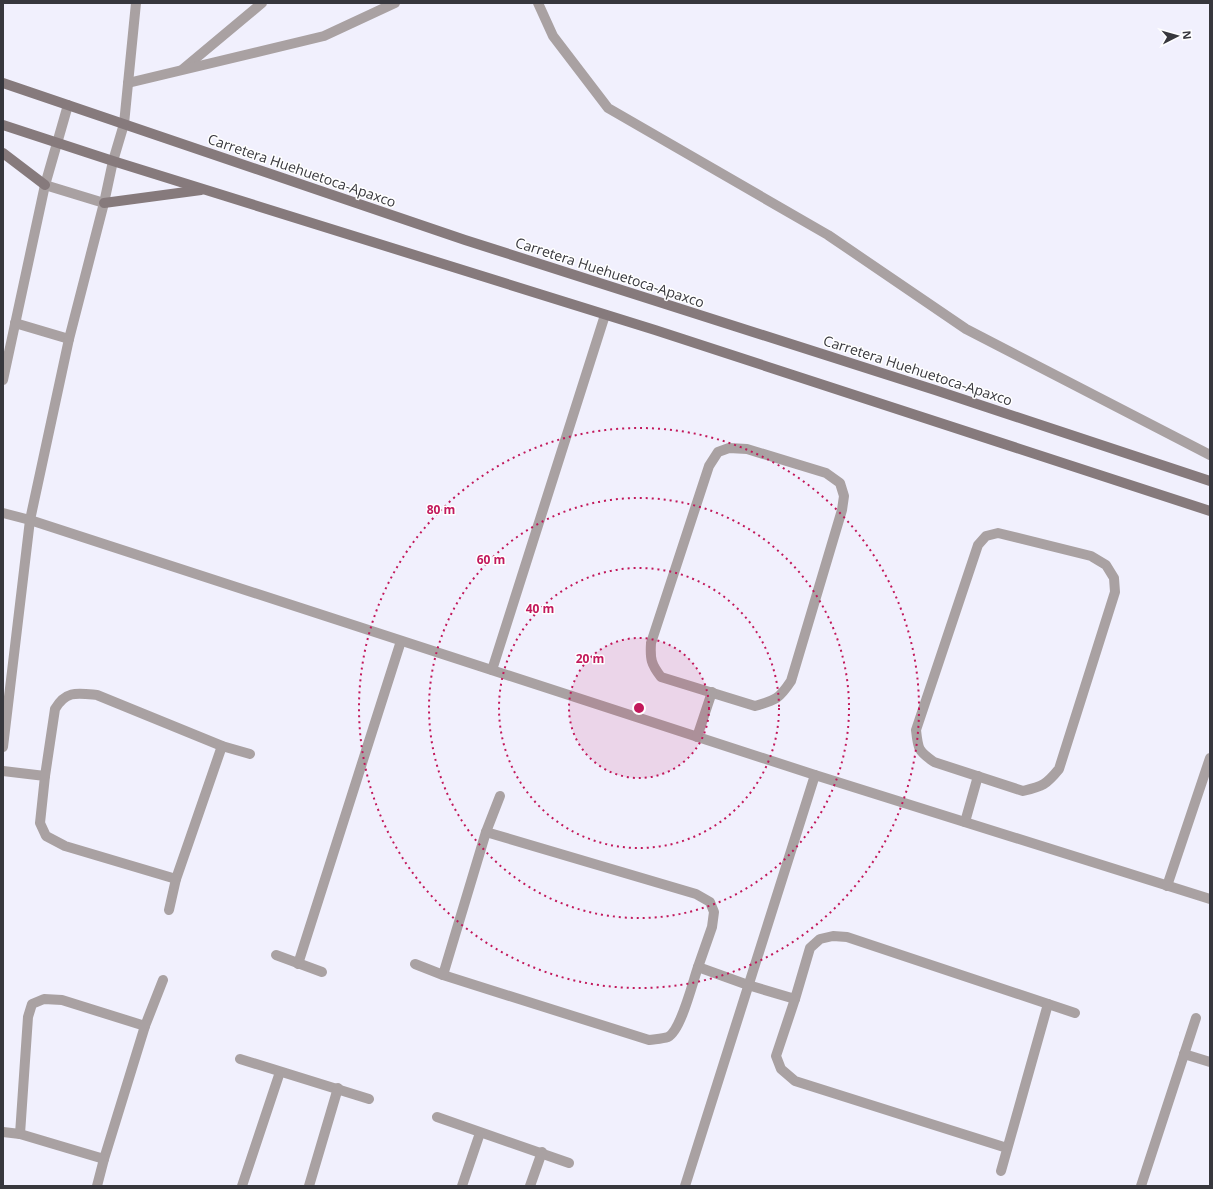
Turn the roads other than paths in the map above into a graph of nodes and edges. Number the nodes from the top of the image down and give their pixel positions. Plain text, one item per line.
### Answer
1 (136, 3) edge
2 (262, 3) edge
3 (395, 3) edge
4 (538, 3) edge
5 (182, 70) junction
6 (3, 83) edge
7 (128, 83) junction
8 (68, 105) junction
9 (124, 124) junction
10 (3, 125) edge
11 (56, 142) junction
12 (3, 153) edge
13 (113, 161) junction
14 (45, 185) junction
15 (204, 190) junction
16 (104, 203) junction
17 (605, 315) junction
18 (15, 323) junction
19 (69, 339) junction
20 (3, 380) edge
21 (1210, 455) edge
22 (1210, 481) edge
23 (1210, 511) edge
24 (3, 513) edge
25 (30, 520) junction
26 (401, 641) junction
27 (492, 670) junction
28 (712, 692) junction
29 (697, 737) junction
30 (222, 746) junction
31 (3, 747) edge
32 (250, 754) dead end
33 (1210, 758) edge
34 (3, 771) edge
35 (815, 774) junction
36 (45, 776) junction
37 (978, 776) junction
38 (500, 796) dead end
39 (965, 822) junction
40 (486, 832) junction
41 (176, 879) junction
42 (1167, 886) junction
43 (1210, 899) edge
44 (169, 910) dead end
45 (276, 955) dead end
46 (298, 964) junction
47 (415, 964) dead end
48 (698, 966) junction
49 (322, 972) dead end
50 (443, 975) junction
51 (163, 980) dead end
52 (748, 985) junction
53 (796, 999) junction
54 (1048, 1004) junction
55 (1075, 1013) dead end
56 (1196, 1018) dead end
57 (145, 1026) junction
58 (1184, 1054) junction
59 (240, 1059) dead end
60 (1210, 1062) edge
61 (280, 1072) junction
62 (338, 1088) junction
63 (369, 1099) dead end
64 (437, 1117) dead end
65 (3, 1132) edge
66 (480, 1132) junction
67 (20, 1134) junction
68 (1007, 1148) junction
69 (542, 1152) junction
70 (104, 1159) junction
71 (569, 1163) dead end
72 (1001, 1171) dead end
73 (97, 1186) edge
74 (242, 1186) edge
75 (309, 1186) edge
76 (462, 1186) edge
77 (530, 1186) edge
78 (685, 1186) edge
79 (1141, 1186) edge

1 - 7 street
2 - 5 street
3 - 5 street
4 - 21 street
5 - 7 street
6 - 8 main road, Carretera Huehuetoca-Apaxco
7 - 9 street
8 - 9 main road, Carretera Huehuetoca-Apaxco
8 - 11 street
9 - 13 street
9 - 22 main road, Carretera Huehuetoca-Apaxco
10 - 11 main road
11 - 13 main road
11 - 14 street
12 - 14 main road
13 - 15 main road
13 - 16 street
14 - 16 street
14 - 18 street
15 - 16 main road
15 - 17 main road
16 - 19 street
17 - 23 main road
17 - 27 street
18 - 19 street
18 - 20 street
19 - 25 street
24 - 25 street
25 - 26 street
25 - 31 street
26 - 27 street
26 - 46 street
27 - 29 street
28 - 28 street
28 - 29 street
29 - 35 street
30 - 32 street
30 - 36 street
30 - 41 street
33 - 42 street
34 - 36 street
35 - 39 street
35 - 52 street
36 - 41 street
37 - 37 street
37 - 39 street
38 - 40 street
39 - 42 street
40 - 48 street
40 - 50 street
41 - 44 street
42 - 43 street
45 - 46 street
46 - 49 street
47 - 50 street
48 - 50 street
48 - 52 street
51 - 57 street
52 - 53 street
52 - 78 street
53 - 54 street
53 - 68 street
54 - 55 street
54 - 68 street
56 - 58 street
57 - 67 street
57 - 70 street
58 - 60 street
58 - 79 street
59 - 61 street
61 - 62 street
61 - 74 street
62 - 63 street
62 - 75 street
64 - 66 street
65 - 67 street
66 - 69 street
66 - 76 street
67 - 70 street
68 - 72 street
69 - 71 street
69 - 77 street
70 - 73 street

